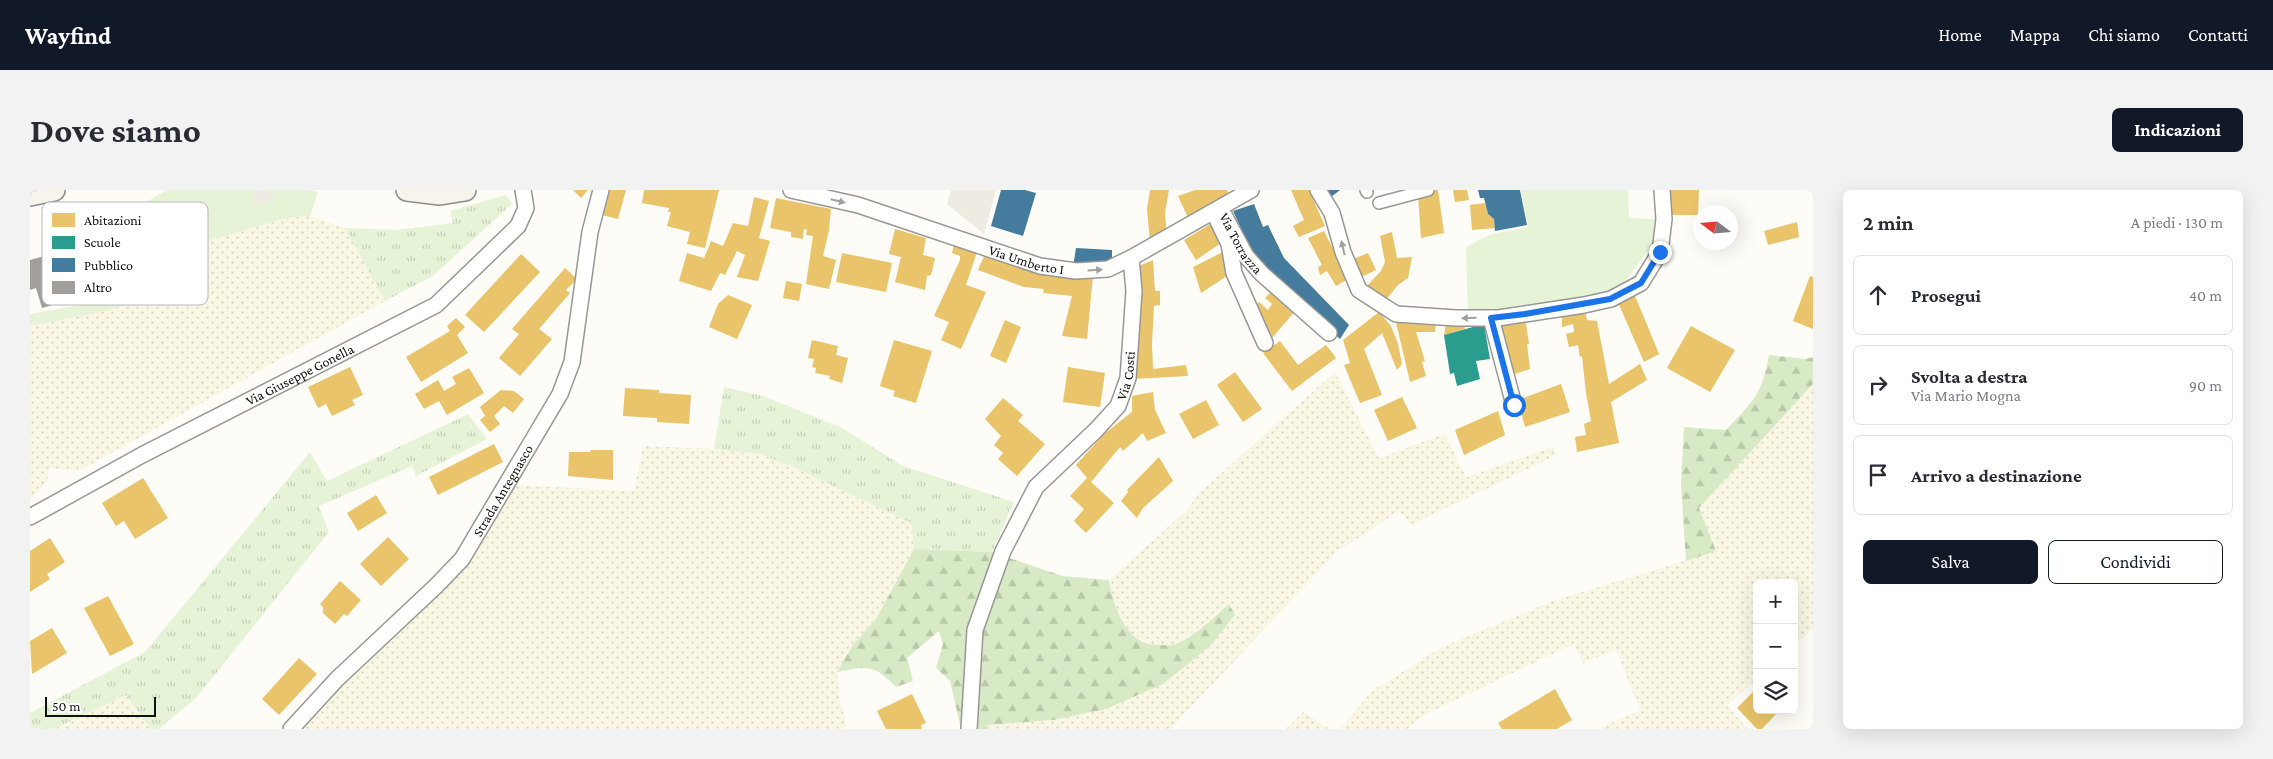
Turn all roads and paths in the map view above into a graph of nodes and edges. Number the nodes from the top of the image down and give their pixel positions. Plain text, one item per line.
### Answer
1 (54, 190) edge
2 (407, 190) edge
3 (465, 190) edge
4 (523, 190) edge
5 (601, 190) edge
6 (791, 190) edge
7 (1251, 190) edge
8 (1318, 190) edge
9 (1428, 190) edge
10 (1662, 190) edge
11 (30, 194) edge
12 (1379, 204) dead end
13 (1217, 210) junction
14 (1132, 258) junction
15 (1491, 318) junction
16 (1329, 333) dead end
17 (1265, 344) dead end
18 (1514, 405) dead end
19 (30, 517) edge
20 (291, 729) edge
21 (969, 729) edge

1 - 11 main road
2 - 3 main road
4 - 19 street, Via Giuseppe Gonella
5 - 20 street, Strada Antegnasco
6 -> 14 street, Via Umberto I
7 - 13 street, Via Umberto I
15 -> 8 street
9 - 12 street
10 - 15 street
13 - 14 street, Via Umberto I
13 - 16 street, Via Torrazza
13 - 17 street, Via Torrazza
14 - 21 street, Via Costi
15 - 18 street

